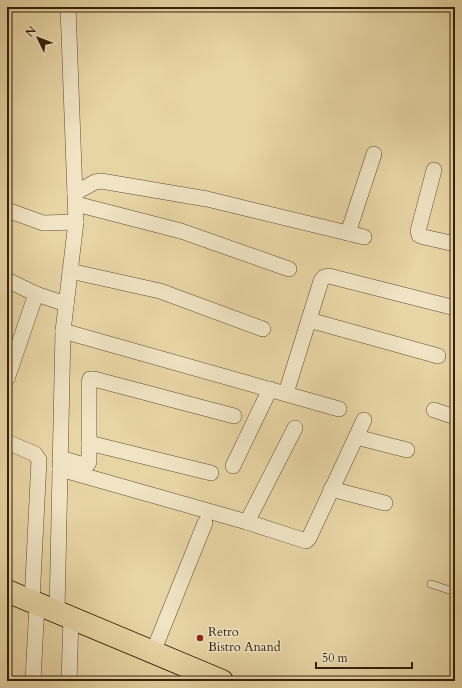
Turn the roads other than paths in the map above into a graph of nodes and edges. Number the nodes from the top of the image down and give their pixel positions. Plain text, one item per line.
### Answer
1 (68, 7) edge
2 (374, 154) dead end
3 (434, 170) dead end
4 (75, 198) junction
5 (7, 210) edge
6 (76, 222) junction
7 (348, 233) junction
8 (364, 237) dead end
9 (455, 244) edge
10 (289, 269) dead end
11 (70, 271) junction
12 (7, 280) edge
13 (36, 294) junction
14 (66, 304) junction
15 (455, 308) edge
16 (309, 320) junction
17 (263, 329) dead end
18 (63, 331) junction
19 (11, 353) edge
20 (438, 356) dead end
21 (7, 379) edge
22 (270, 389) junction
23 (286, 393) junction
24 (339, 409) dead end
25 (434, 410) dead end
26 (234, 416) dead end
27 (455, 417) edge
28 (364, 420) dead end
29 (295, 428) dead end
30 (356, 437) junction
31 (7, 442) edge
32 (89, 443) junction
33 (407, 450) dead end
34 (60, 464) junction
35 (233, 466) dead end
36 (211, 472) dead end
37 (332, 489) junction
38 (386, 503) dead end
39 (247, 522) junction
40 (205, 523) dead end
41 (431, 584) dead end
42 (7, 591) edge
43 (455, 592) edge
44 (35, 602) junction
45 (64, 615) junction
46 (153, 652) junction
47 (33, 681) edge
48 (69, 681) edge
49 (222, 681) edge

1 - 4 street
2 - 7 street
3 - 9 street
4 - 6 street
4 - 7 street
4 - 10 street
5 - 6 street
6 - 11 street
7 - 8 street
11 - 14 street
11 - 17 street
12 - 13 street
13 - 14 street
13 - 19 street
14 - 18 street
15 - 16 street
16 - 20 street
16 - 23 street
18 - 22 street
18 - 34 street
19 - 21 street
22 - 23 street
22 - 35 street
23 - 24 street
25 - 27 street
26 - 32 street
28 - 30 street
29 - 39 street
30 - 33 street
30 - 37 street
31 - 44 street
32 - 34 street
32 - 36 street
34 - 39 street
34 - 45 street
37 - 38 street
37 - 39 street
40 - 46 street
41 - 43 lane
42 - 44 main road
44 - 45 main road
44 - 47 street
45 - 46 main road
45 - 48 street
46 - 49 main road

